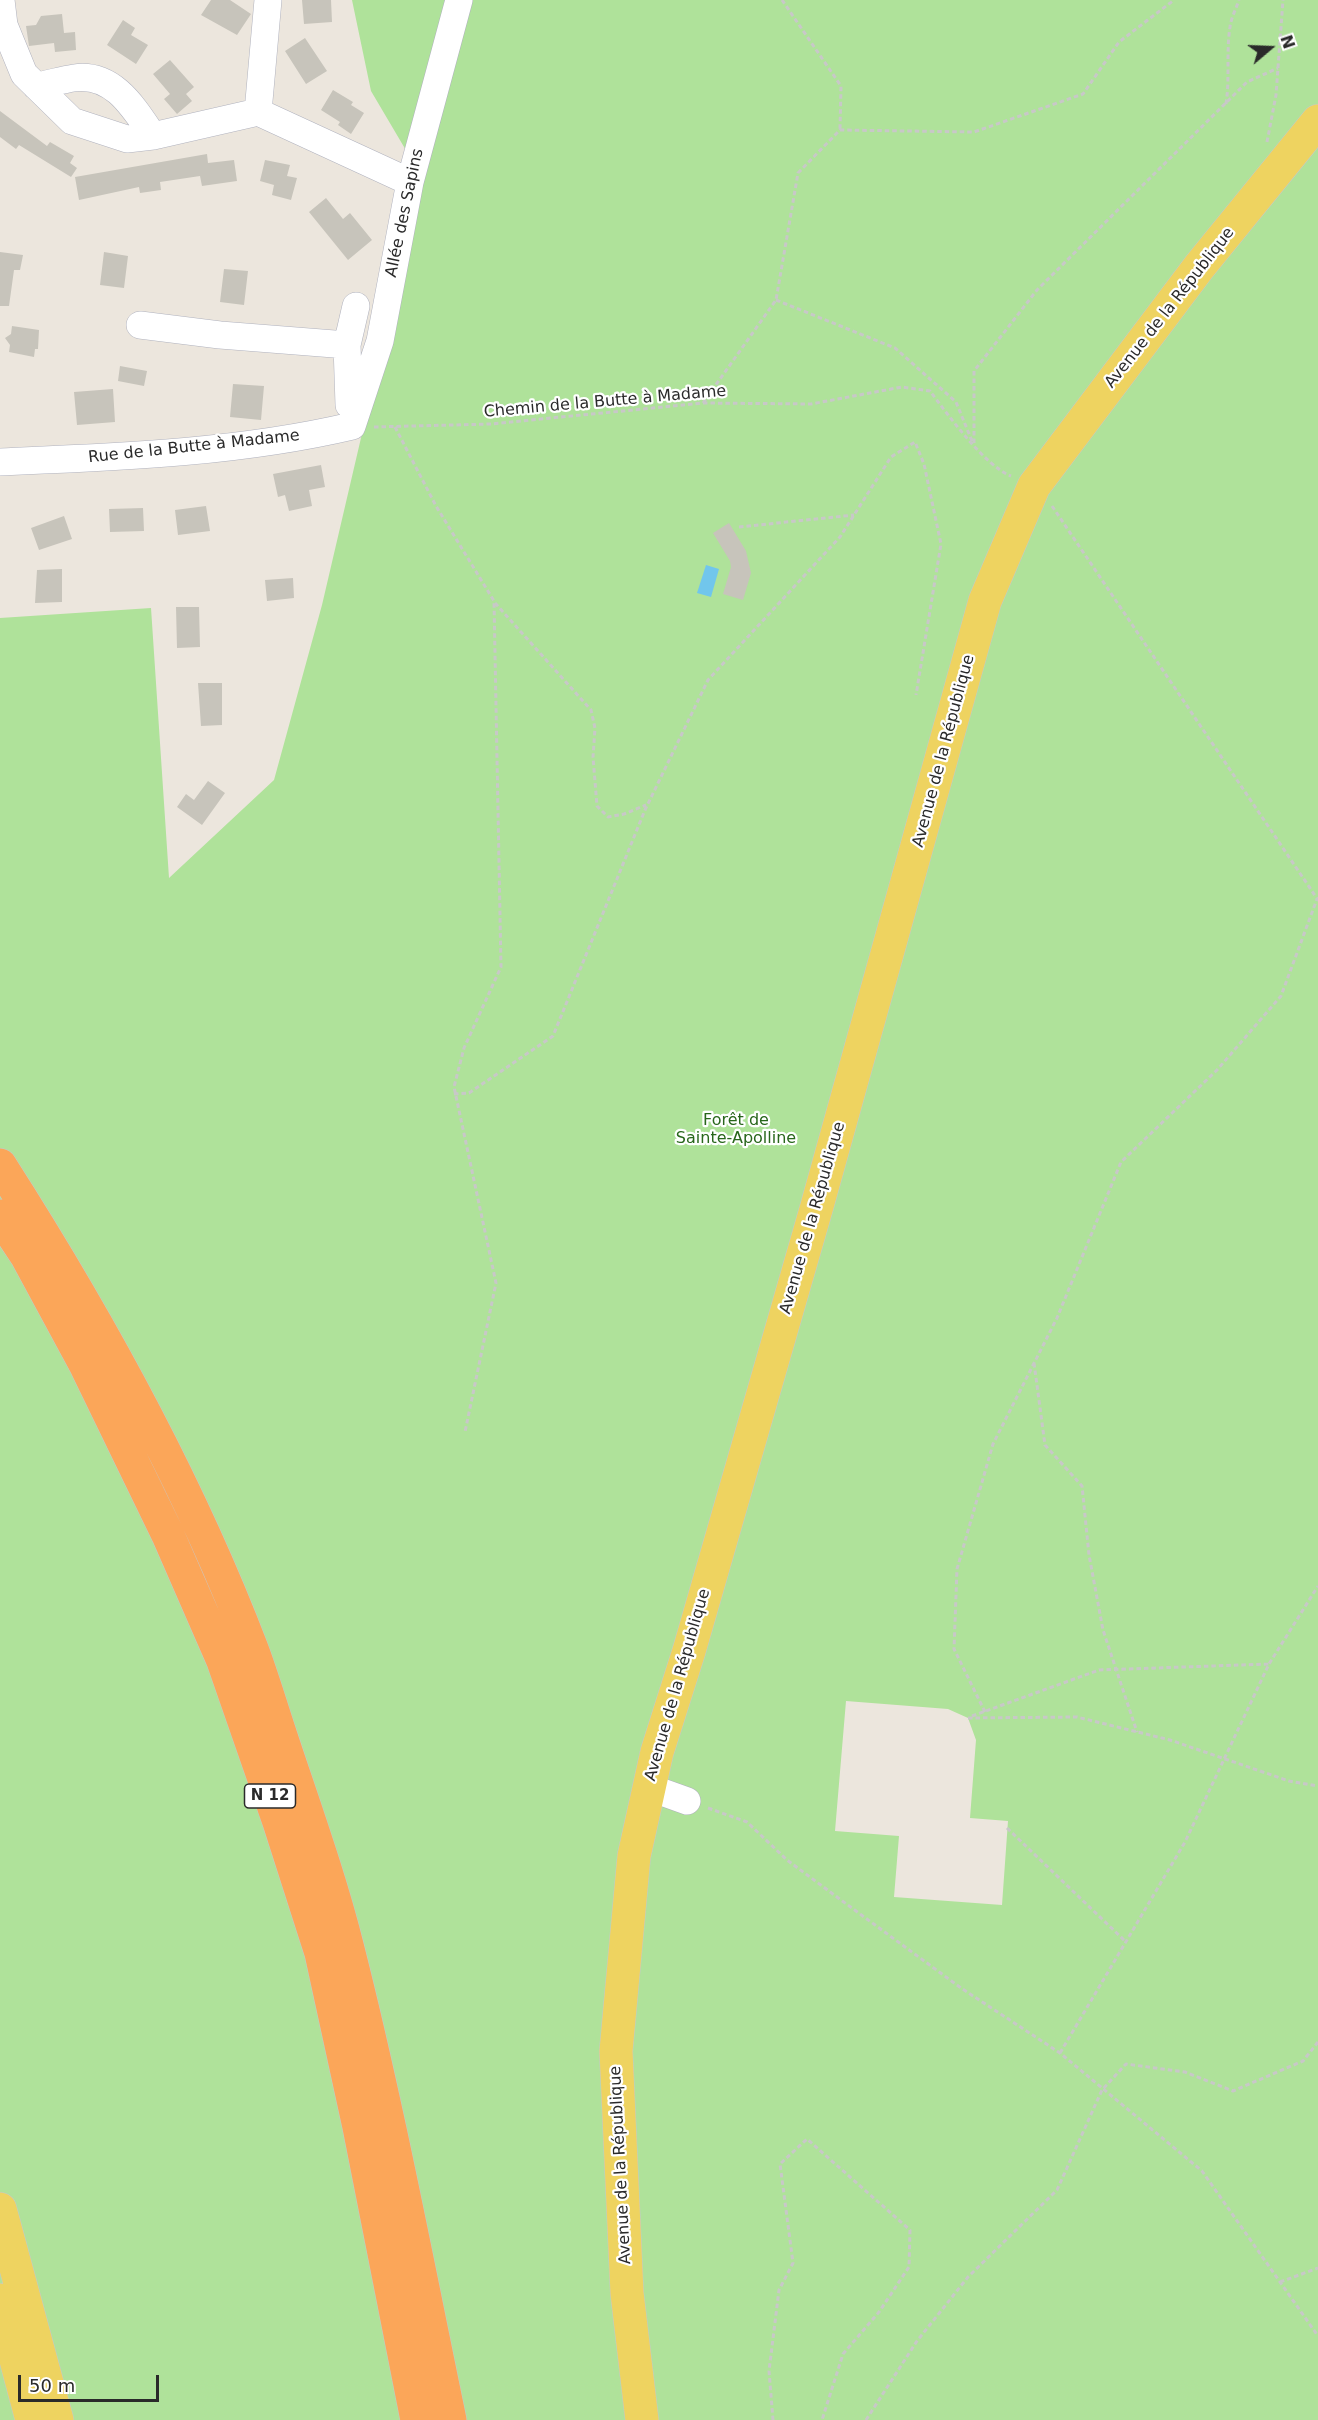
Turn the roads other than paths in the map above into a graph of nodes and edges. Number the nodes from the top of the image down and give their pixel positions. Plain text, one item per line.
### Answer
1 (268, 0) edge
2 (459, 0) edge
3 (2, 17) edge
4 (36, 87) junction
5 (258, 112) junction
6 (1318, 121) edge
7 (153, 136) junction
8 (410, 182) junction
9 (356, 306) dead end
10 (140, 325) dead end
11 (347, 345) junction
12 (355, 417) junction
13 (0, 462) edge
14 (0, 1165) edge
15 (0, 1215) edge
16 (648, 1787) junction
17 (687, 1801) road end
18 (0, 2209) edge
19 (0, 2300) edge
20 (32, 2420) edge
21 (57, 2420) edge
22 (417, 2420) edge
23 (450, 2420) edge
24 (642, 2420) edge

1 - 5 street
2 - 8 street, Allée des Sapins
3 - 4 street
4 - 7 street
4 - 7 street
5 - 7 street
5 - 8 street
6 - 16 main road, Avenue de la République
8 - 12 street, Allée des Sapins
9 - 11 street
10 - 11 street
11 - 12 street
12 - 13 street, Rue de la Butte à Madame
14 - 23 highway, N 12
15 - 22 highway, N 12
16 - 17 street
16 - 24 main road, Avenue de la République
18 - 21 main road
19 - 20 main road

